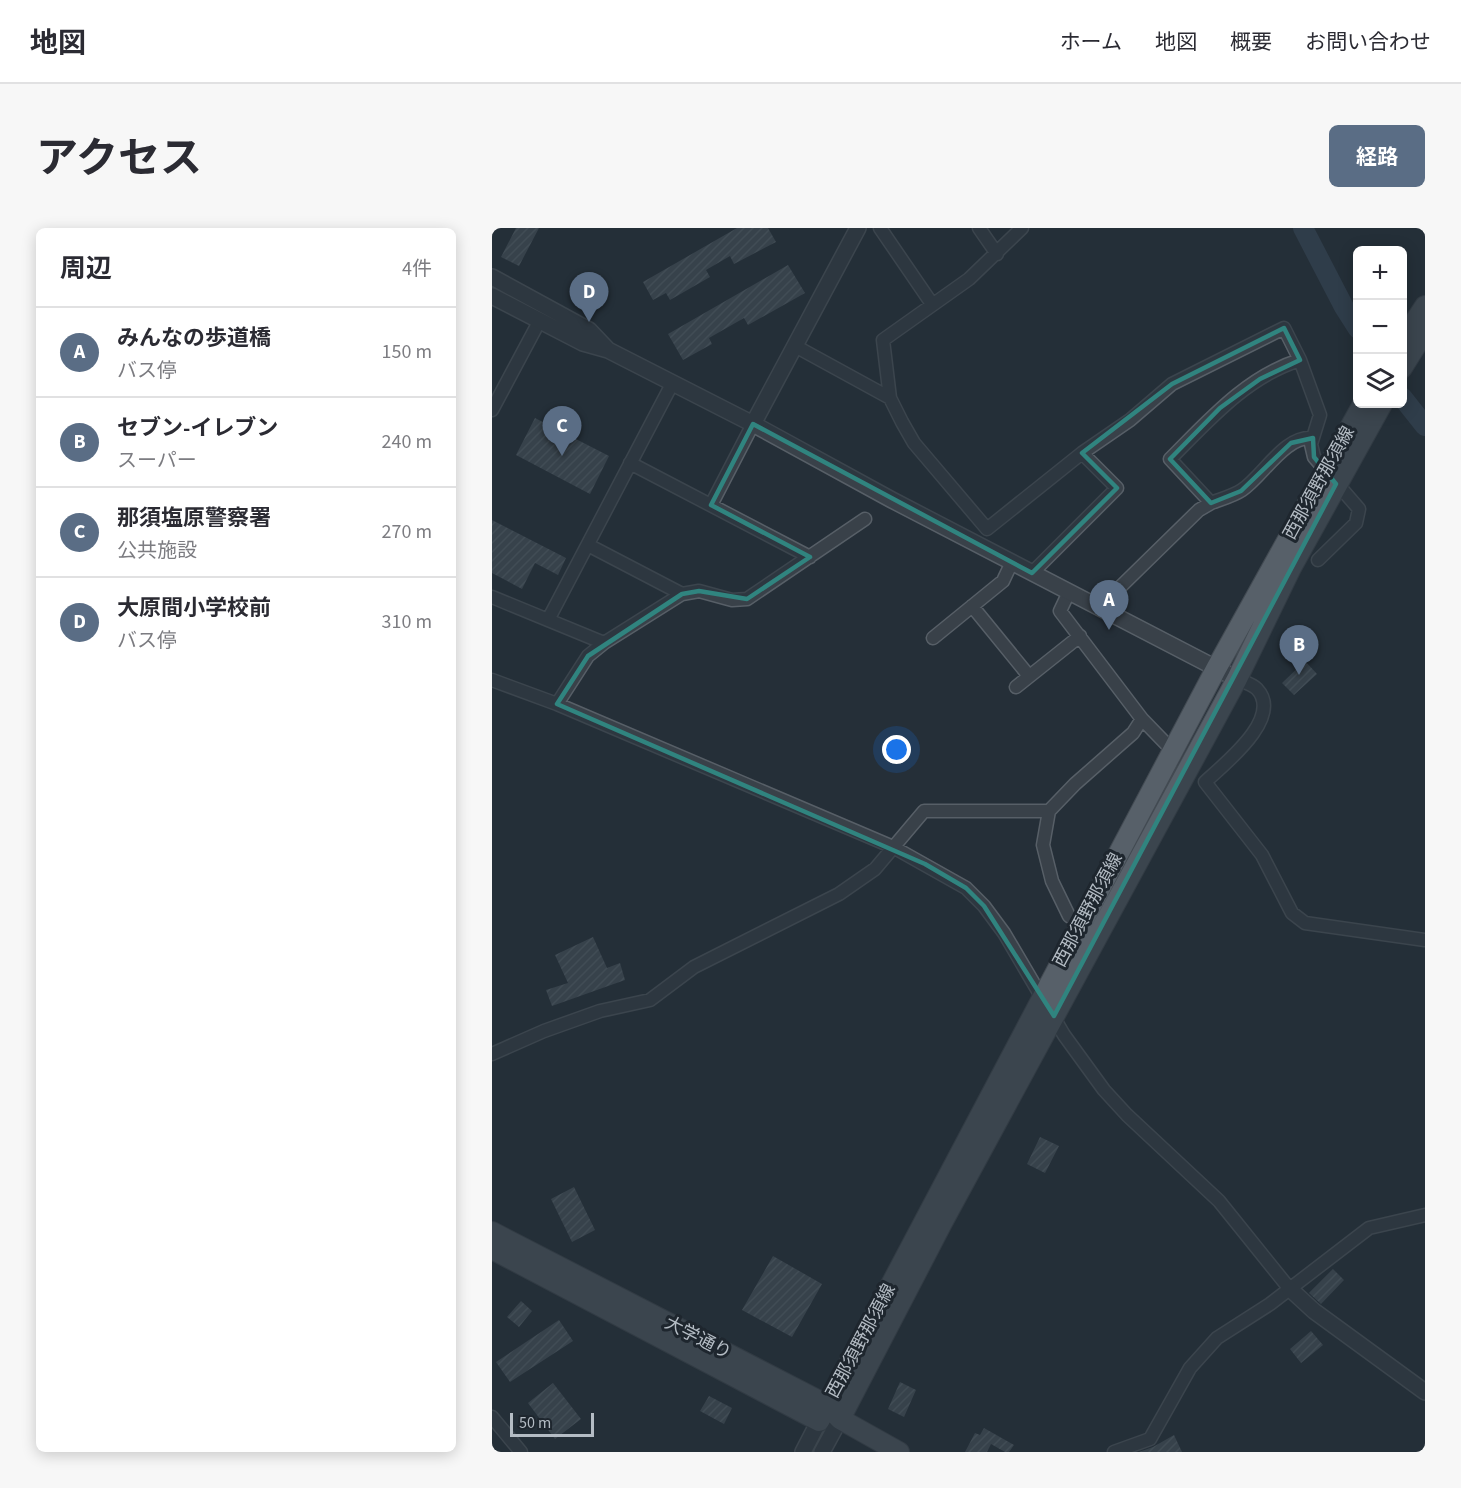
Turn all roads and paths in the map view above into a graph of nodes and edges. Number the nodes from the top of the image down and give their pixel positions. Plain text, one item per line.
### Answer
1 (858, 228) edge
2 (879, 228) edge
3 (979, 228) edge
4 (1022, 228) edge
5 (997, 254) junction
6 (492, 277) edge
7 (492, 296) edge
8 (932, 304) junction
9 (1425, 306) edge
10 (540, 320) junction
11 (1425, 331) edge
12 (795, 346) junction
13 (1407, 346) edge
14 (1407, 349) edge
15 (608, 350) junction
16 (1300, 360) junction
17 (672, 384) junction
18 (890, 398) junction
19 (1370, 408) edge
20 (492, 410) edge
21 (753, 424) junction
22 (1312, 438) junction
23 (1082, 453) junction
24 (630, 463) junction
25 (1331, 477) junction
26 (1211, 503) junction
27 (711, 505) junction
28 (865, 519) dead end
29 (588, 545) junction
30 (810, 557) junction
31 (1318, 560) dead end
32 (1012, 562) junction
33 (1032, 573) junction
34 (1069, 592) junction
35 (682, 594) junction
36 (492, 597) edge
37 (972, 606) junction
38 (1104, 610) junction
39 (548, 620) junction
40 (1080, 636) junction
41 (933, 638) dead end
42 (604, 643) junction
43 (1216, 669) junction
44 (1029, 676) junction
45 (1237, 679) junction
46 (492, 680) edge
47 (1016, 687) dead end
48 (557, 704) junction
49 (1142, 719) junction
50 (1173, 752) junction
51 (1049, 812) junction
52 (893, 848) junction
53 (1081, 923) junction
54 (1425, 940) edge
55 (1042, 995) junction
56 (1054, 1016) junction
57 (492, 1054) edge
58 (1425, 1215) edge
59 (492, 1232) edge
60 (492, 1249) edge
61 (1289, 1288) junction
62 (1425, 1392) edge
63 (829, 1415) junction
64 (492, 1417) edge
65 (521, 1452) edge
66 (802, 1452) edge
67 (822, 1452) edge
68 (899, 1452) edge
69 (1118, 1452) edge

1 - 12 street
2 - 8 street
3 - 5 street
4 - 5 street
5 - 8 street
6 - 15 street
7 - 10 street
8 - 18 street
9 - 13 main road
10 - 15 street
10 - 20 street
11 - 14 main road
12 - 18 street
12 - 21 street
15 - 17 street
16 - 22 street
16 - 23 street
16 - 26 street
17 - 21 street
17 - 24 street
18 - 23 street
19 - 25 main road, 西那須野那須線
21 - 27 street
21 - 32 street
22 - 25 street
22 - 26 street
23 - 33 street
24 - 27 street
24 - 29 street
25 - 31 street
25 - 43 main road, 西那須野那須線
25 - 45 main road, 西那須野那須線
26 - 38 street
27 - 30 street
28 - 30 street
29 - 35 street
29 - 39 street
30 - 35 street
32 - 33 street
32 - 37 street
33 - 34 street
34 - 38 street
34 - 40 street
35 - 42 street
36 - 39 street
37 - 41 street
37 - 44 street
38 - 43 street
39 - 42 street
40 - 44 street
40 - 49 street
42 - 48 street
43 - 45 street
43 - 50 main road, 西那須野那須線
44 - 47 street
45 - 54 street
45 - 56 main road, 西那須野那須線
46 - 48 street
48 - 52 street
49 - 50 street
49 - 51 street
50 - 53 main road, 西那須野那須線
51 - 52 street
51 - 53 street
52 - 55 street
52 - 57 street
53 - 55 main road, 西那須野那須線
55 - 56 street
55 - 63 main road, 西那須野那須線
56 - 61 street
56 - 63 main road, 西那須野那須線
58 - 61 street
59 - 63 main road, 大学通り
60 - 63 main road, 大学通り
61 - 62 street
61 - 69 street
63 - 66 street
63 - 67 street
63 - 68 main road, 大学通り
64 - 65 street

